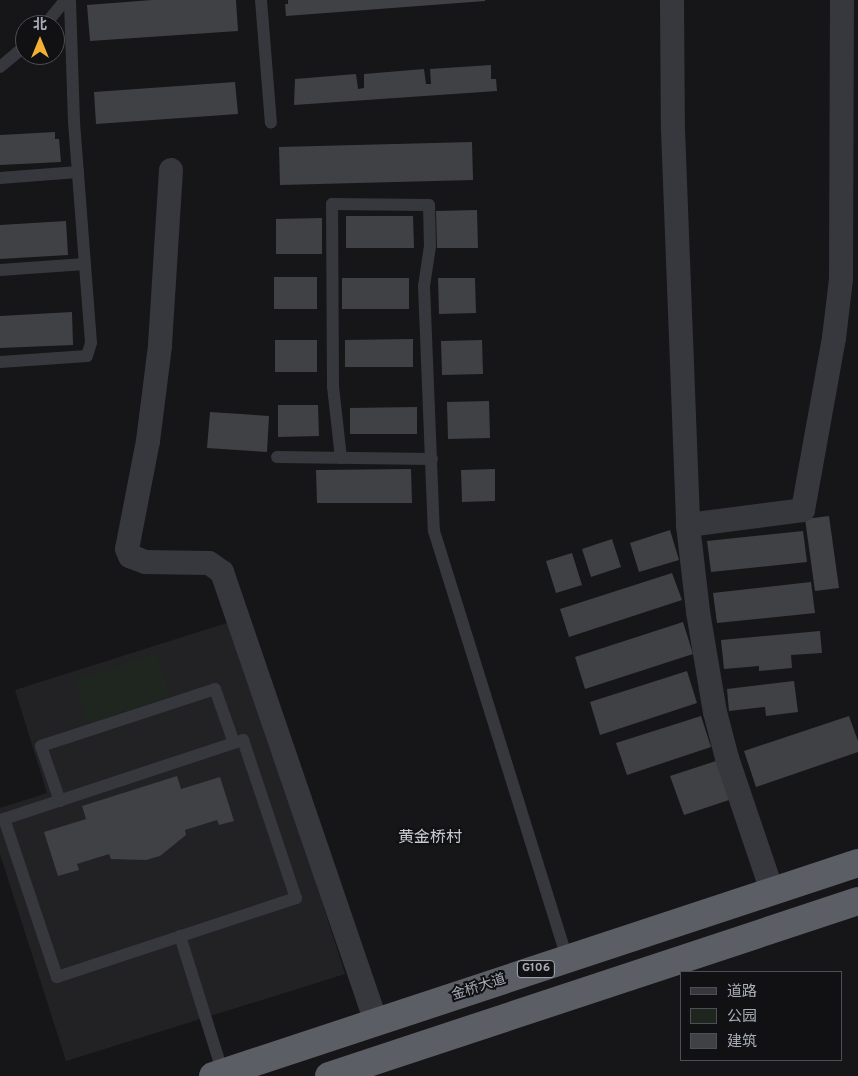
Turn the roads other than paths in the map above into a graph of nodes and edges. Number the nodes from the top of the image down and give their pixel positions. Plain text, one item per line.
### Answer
1 (64, 0) edge
2 (70, 0) edge
3 (261, 0) edge
4 (672, 0) edge
5 (842, 0) edge
6 (53, 15) edge
7 (15, 54) edge
8 (0, 67) edge
9 (271, 123) dead end
10 (171, 170) dead end
11 (78, 172) junction
12 (0, 178) edge
13 (85, 264) junction
14 (0, 270) edge
15 (0, 362) edge
16 (277, 458) dead end
17 (341, 458) junction
18 (432, 459) junction
19 (688, 525) junction
20 (234, 743) junction
21 (60, 801) junction
22 (858, 863) edge
23 (772, 891) junction
24 (858, 901) edge
25 (180, 936) junction
26 (567, 959) junction
27 (376, 1022) junction
28 (218, 1074) edge
29 (329, 1076) edge

1 - 6 lane
2 - 11 lane
3 - 9 lane
4 - 19 street
5 - 19 street
7 - 8 lane
10 - 27 street
11 - 12 lane
11 - 13 lane
13 - 14 lane
13 - 15 lane
16 - 17 lane
17 - 18 lane
17 - 18 lane
18 - 26 lane
19 - 23 street
20 - 21 lane
20 - 21 lane
20 - 25 lane
21 - 25 lane
22 - 23 highway, 金桥大道 / G106
23 - 26 highway, 金桥大道 / G106
24 - 29 highway
25 - 28 lane
26 - 27 highway, 金桥大道 / G106
27 - 28 highway, 金桥大道 / G106

